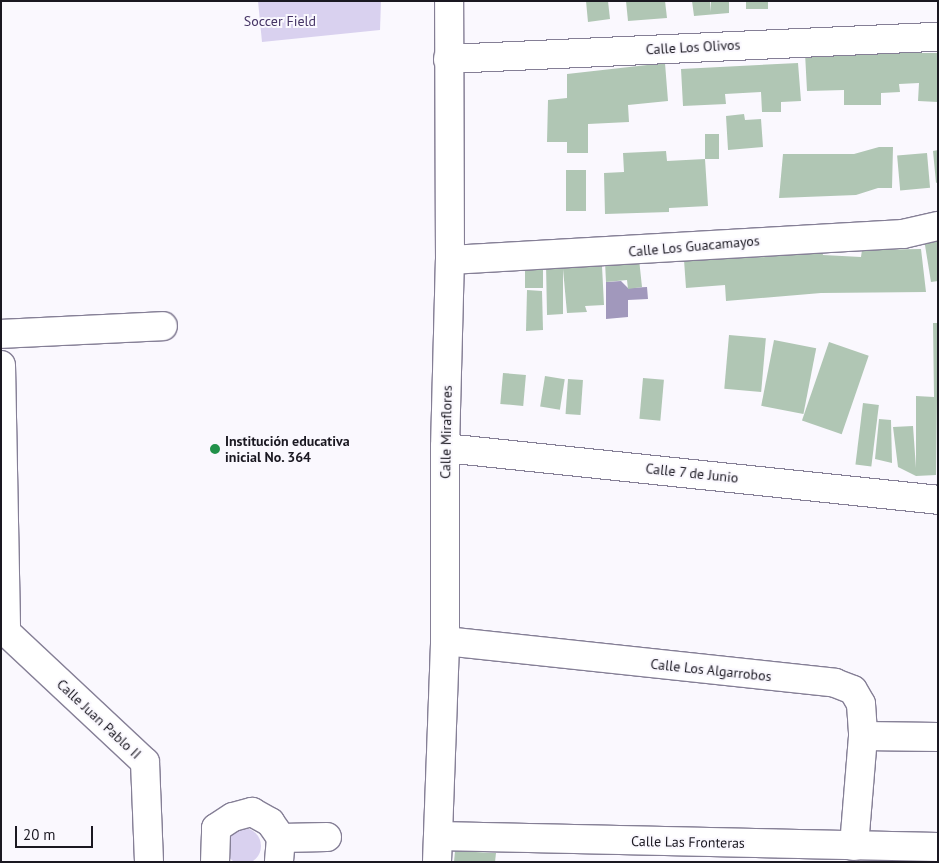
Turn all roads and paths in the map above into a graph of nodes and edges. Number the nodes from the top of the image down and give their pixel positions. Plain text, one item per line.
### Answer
1 (449, 1) edge
2 (938, 37) edge
3 (448, 59) junction
4 (938, 226) edge
5 (450, 260) junction
6 (163, 326) dead end
7 (1, 334) edge
8 (1, 365) edge
9 (445, 448) junction
10 (938, 500) edge
11 (4, 632) edge
12 (446, 641) junction
13 (863, 736) junction
14 (938, 737) edge
15 (327, 837) dead end
16 (854, 846) junction
17 (938, 847) edge
18 (437, 849) edge
19 (280, 850) edge
20 (150, 862) edge
21 (215, 862) edge

1 - 3 street, Calle Miraflores
2 - 3 street, Calle Los Olivos
3 - 5 street, Calle Miraflores
4 - 5 street, Calle Los Guacamayos
5 - 9 street, Calle Miraflores
6 - 7 street
8 - 11 street
9 - 10 street, Calle 7 de Junio
9 - 12 street, Calle Miraflores
11 - 20 street, Calle Juan Pablo II
12 - 13 street, Calle Los Algarrobos
12 - 18 street, Calle Miraflores
13 - 14 street
13 - 16 street, Calle Los Algarrobos
15 - 19 street
16 - 17 street, Calle Las Fronteras
16 - 18 street, Calle Las Fronteras
19 - 21 street

